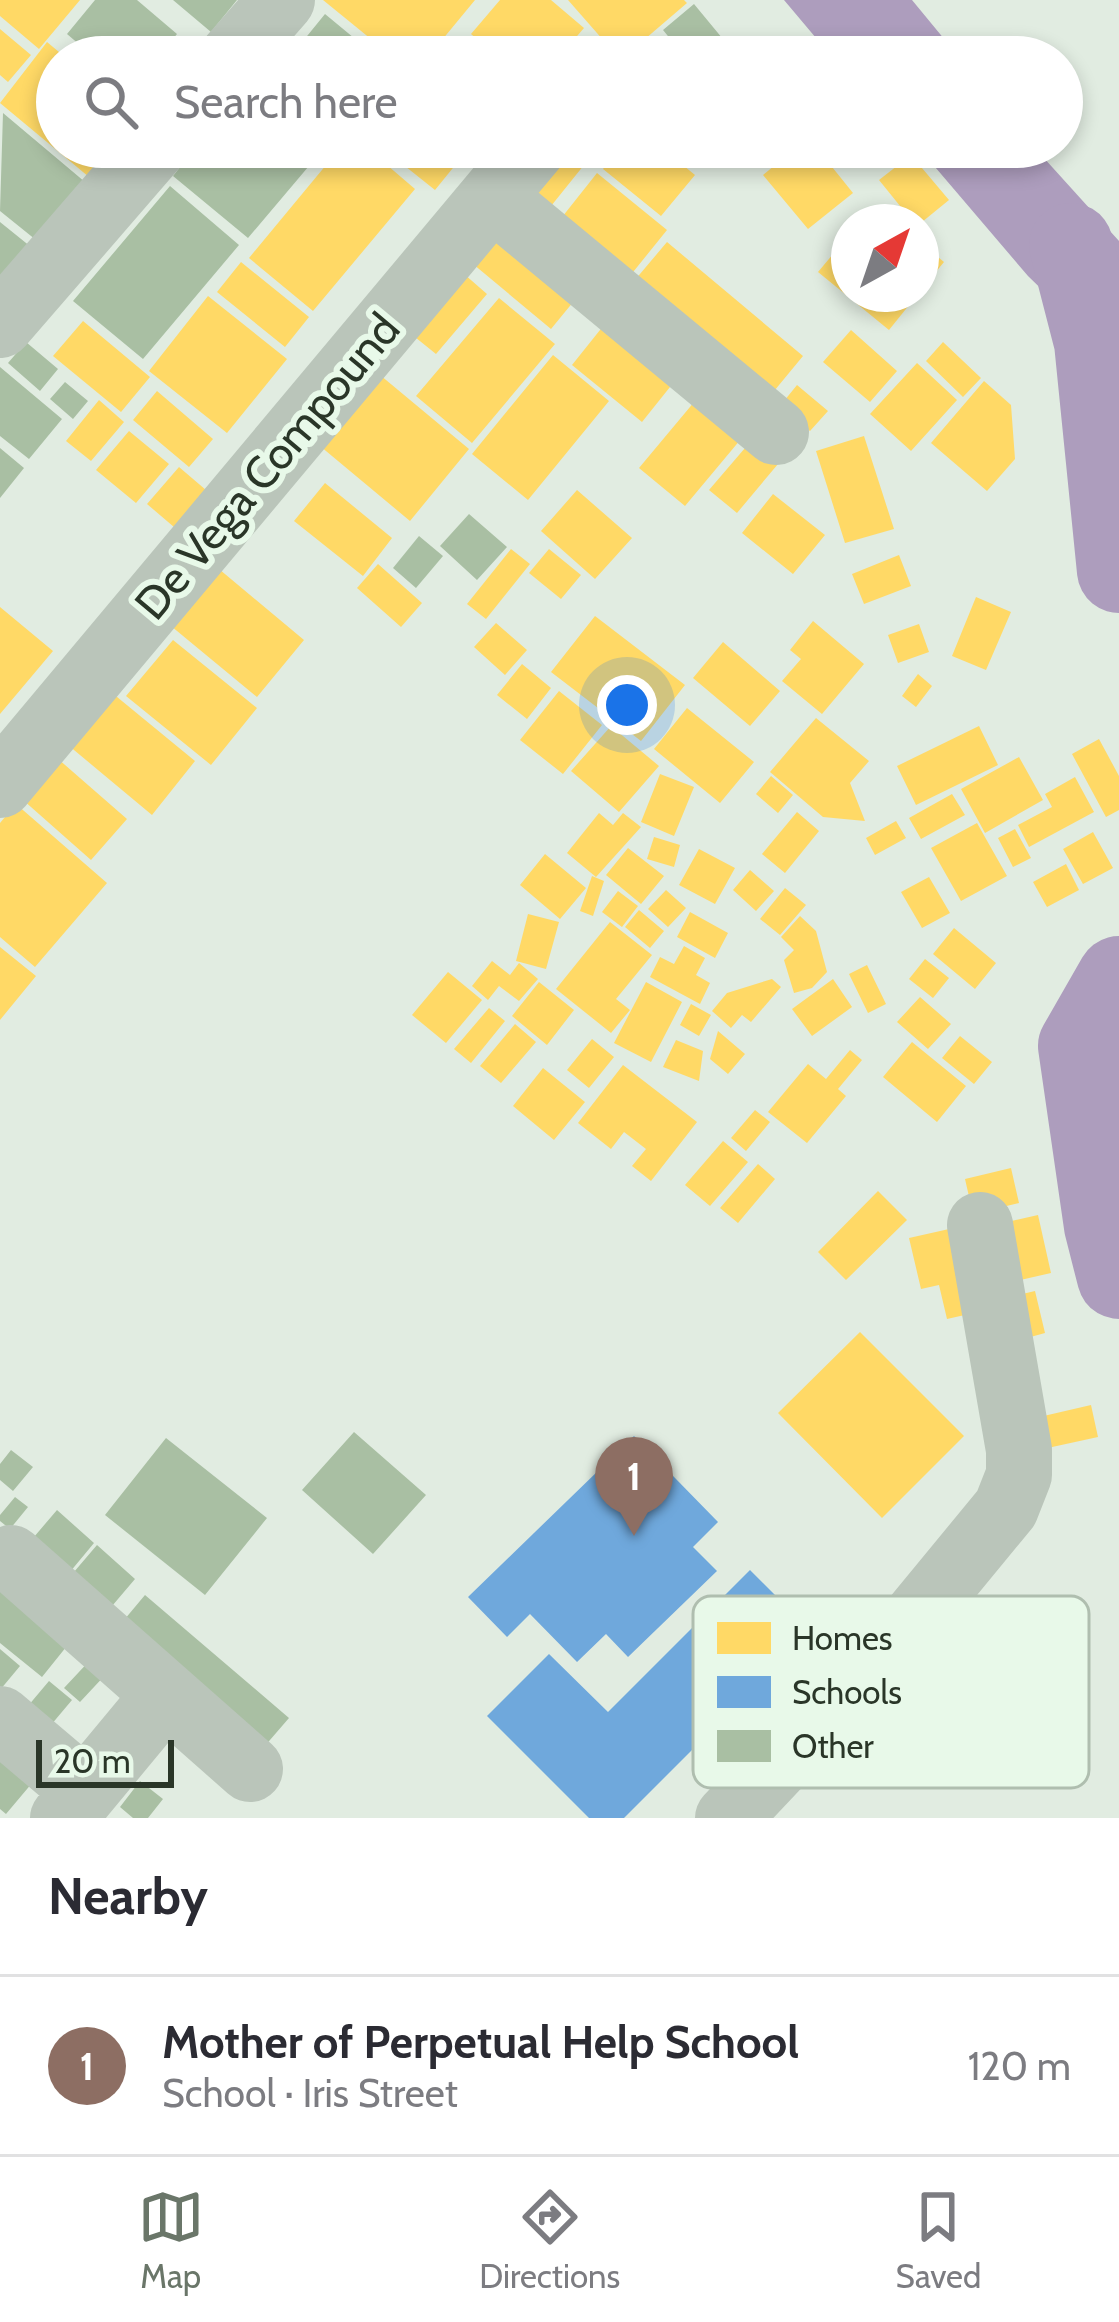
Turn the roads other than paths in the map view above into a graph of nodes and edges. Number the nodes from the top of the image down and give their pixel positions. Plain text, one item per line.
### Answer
1 (282, 0) edge
2 (250, 36) edge
3 (136, 168) edge
4 (516, 168) edge
5 (492, 197) junction
6 (0, 325) edge
7 (776, 432) dead end
8 (0, 785) edge
9 (980, 1225) dead end
10 (11, 1558) dead end
11 (934, 1596) edge
12 (165, 1695) junction
13 (0, 1719) edge
14 (250, 1769) dead end
15 (756, 1788) edge
16 (74, 1805) edge
17 (728, 1818) edge

1 - 2 street
3 - 6 street
4 - 5 street, De Vega Compound
5 - 7 street
5 - 8 street, De Vega Compound
9 - 11 street
10 - 12 street
12 - 14 street
12 - 16 street
13 - 16 street
15 - 17 street

